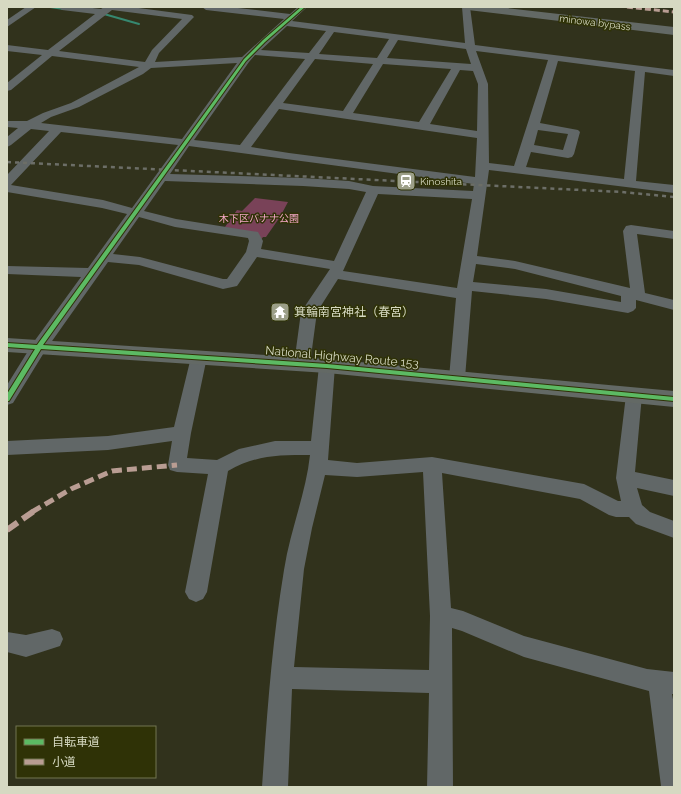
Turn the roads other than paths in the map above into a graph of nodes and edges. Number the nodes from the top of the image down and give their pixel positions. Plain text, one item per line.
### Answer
1 (32, 7) edge
2 (62, 7) edge
3 (206, 7) edge
4 (303, 7) edge
5 (467, 7) edge
6 (495, 7) edge
7 (218, 9) junction
8 (105, 11) edge
9 (189, 17) junction
10 (288, 20) junction
11 (7, 24) edge
12 (674, 27) edge
13 (332, 29) junction
14 (674, 31) edge
15 (395, 37) junction
16 (470, 47) junction
17 (7, 48) edge
18 (49, 54) junction
19 (249, 56) junction
20 (312, 56) junction
21 (554, 58) junction
22 (380, 62) junction
23 (148, 65) junction
24 (457, 67) junction
25 (478, 68) junction
26 (640, 68) junction
27 (674, 72) edge
28 (7, 88) edge
29 (276, 105) junction
30 (346, 115) junction
31 (7, 124) edge
32 (29, 125) junction
33 (423, 126) junction
34 (534, 126) junction
35 (58, 128) junction
36 (483, 135) junction
37 (7, 143) edge
38 (186, 144) junction
39 (527, 148) junction
40 (243, 149) junction
41 (483, 166) junction
42 (519, 170) junction
43 (162, 177) junction
44 (481, 180) junction
45 (7, 182) edge
46 (630, 183) junction
47 (7, 188) edge
48 (674, 189) edge
49 (373, 190) junction
50 (480, 195) junction
51 (136, 212) junction
52 (674, 235) edge
53 (253, 252) junction
54 (105, 256) junction
55 (470, 259) junction
56 (7, 270) edge
57 (336, 270) junction
58 (93, 273) junction
59 (465, 290) junction
60 (633, 295) junction
61 (674, 305) edge
62 (7, 345) edge
63 (39, 347) junction
64 (199, 357) junction
65 (302, 364) junction
66 (327, 366) junction
67 (457, 378) junction
68 (634, 396) junction
69 (7, 399) edge
70 (674, 399) edge
71 (182, 433) junction
72 (7, 448) edge
73 (319, 458) junction
74 (432, 464) junction
75 (219, 467) junction
76 (625, 478) junction
77 (674, 488) edge
78 (633, 509) junction
79 (674, 530) edge
80 (196, 592) dead end
81 (441, 616) junction
82 (52, 638) dead end
83 (7, 642) edge
84 (281, 678) junction
85 (441, 682) junction
86 (666, 683) edge
87 (674, 786) edge
88 (275, 787) edge
89 (440, 787) edge

1 - 11 street
2 - 8 street
3 - 7 street
4 - 10 street
5 - 14 highway, minowa bypass
5 - 16 street
6 - 12 highway, minowa bypass
7 - 9 street
7 - 10 street
8 - 9 street
8 - 18 street
9 - 23 street
10 - 13 street
10 - 19 street
13 - 15 street
13 - 20 street
15 - 16 street
15 - 22 street
16 - 21 street
16 - 25 street
17 - 18 street
18 - 23 street
18 - 28 street
19 - 20 street
19 - 23 street
19 - 38 street
20 - 22 street
20 - 29 street
21 - 26 street
21 - 34 street
22 - 24 street
22 - 30 street
23 - 32 street
24 - 25 street
24 - 33 street
25 - 36 street
26 - 27 street
26 - 46 street
29 - 30 street
29 - 40 street
30 - 33 street
31 - 32 street
32 - 35 street
32 - 37 street
33 - 36 street
34 - 39 street
34 - 39 street
35 - 38 street
35 - 45 street
36 - 41 street
38 - 40 street
38 - 43 street
39 - 42 street
40 - 44 street
41 - 42 street
41 - 44 street
42 - 46 street
43 - 49 street
43 - 51 street
44 - 50 street
46 - 48 street
47 - 51 street
49 - 50 street
49 - 57 street
50 - 55 street
51 - 53 street
51 - 54 street
52 - 60 street
53 - 54 street
53 - 57 street
54 - 58 street
55 - 59 street
55 - 60 street
56 - 58 street
57 - 59 street
57 - 65 street
58 - 63 street
59 - 60 street
59 - 67 street
60 - 61 street
62 - 63 highway, National Highway Route 153
63 - 64 highway, National Highway Route 153
63 - 69 street
64 - 65 highway, National Highway Route 153
64 - 71 street
65 - 66 highway, National Highway Route 153
66 - 67 highway, National Highway Route 153
66 - 73 street
67 - 68 highway, National Highway Route 153
68 - 70 highway, National Highway Route 153
68 - 76 street
71 - 72 street
71 - 75 street
73 - 74 street
73 - 75 street
73 - 84 street
74 - 78 street
74 - 81 street
75 - 80 street
76 - 77 street
76 - 78 street
78 - 79 street
81 - 85 street
81 - 86 street
82 - 83 street
84 - 85 street
84 - 88 street
85 - 89 street
86 - 87 street

